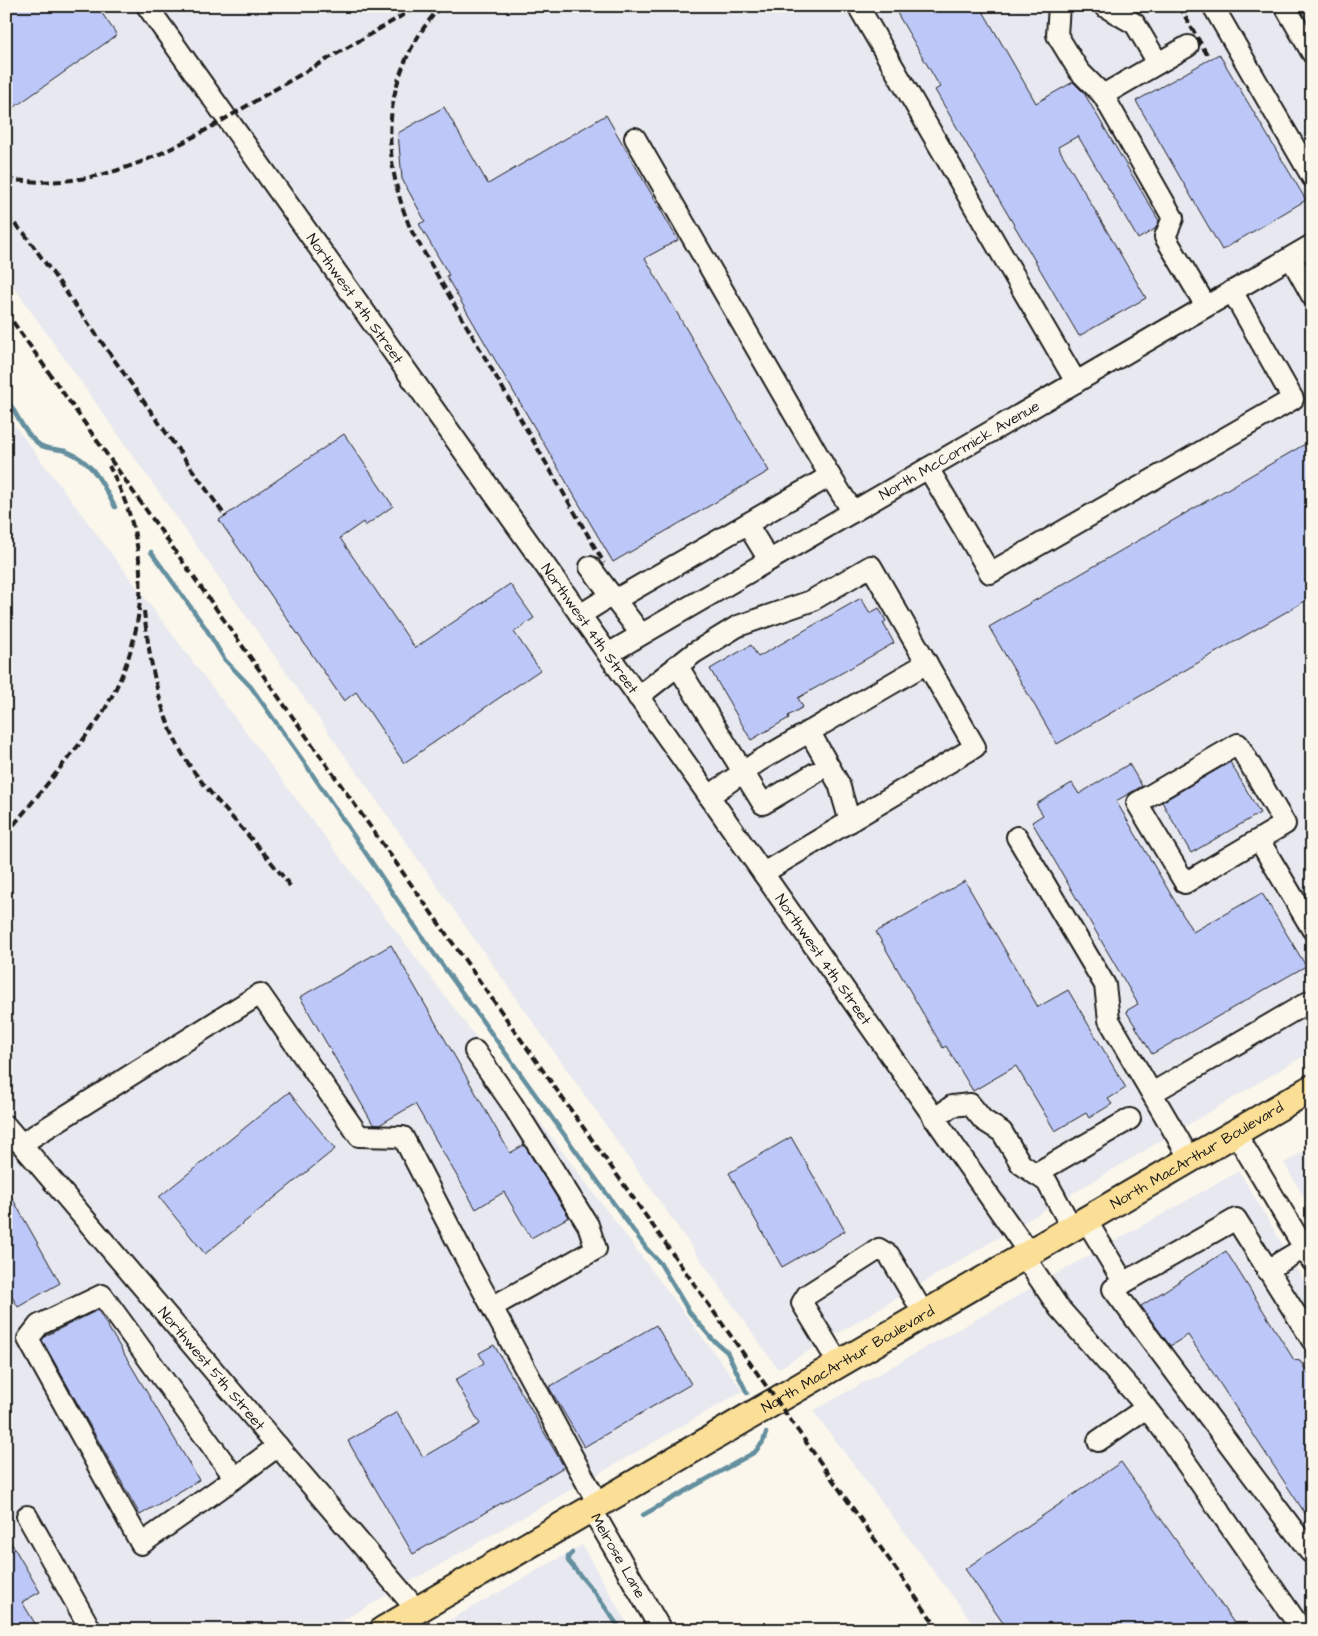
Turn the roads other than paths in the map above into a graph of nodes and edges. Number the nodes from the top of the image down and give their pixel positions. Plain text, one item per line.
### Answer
1 (147, 6) edge
2 (858, 6) edge
3 (1059, 6) edge
4 (1104, 6) edge
5 (1213, 6) edge
6 (1285, 6) edge
7 (1188, 46) dead end
8 (1312, 53) edge
9 (1158, 63) junction
10 (1103, 95) junction
11 (635, 138) dead end
12 (1312, 177) edge
13 (1312, 246) edge
14 (1291, 258) junction
15 (1310, 287) edge
16 (1232, 291) junction
17 (1206, 306) junction
18 (1076, 382) junction
19 (928, 468) junction
20 (830, 476) junction
21 (853, 512) junction
22 (747, 524) junction
23 (769, 560) junction
24 (590, 567) dead end
25 (613, 598) junction
26 (580, 615) junction
27 (641, 634) junction
28 (608, 654) junction
29 (927, 663) junction
30 (677, 666) junction
31 (638, 697) junction
32 (809, 731) junction
33 (742, 772) junction
34 (816, 774) dead end
35 (708, 796) junction
36 (850, 822) junction
37 (1017, 837) dead end
38 (1259, 840) junction
39 (763, 873) junction
40 (1312, 929) edge
41 (1312, 1000) edge
42 (475, 1051) dead end
43 (1312, 1088) edge
44 (1152, 1093) junction
45 (934, 1119) junction
46 (1130, 1119) dead end
47 (6, 1126) edge
48 (1236, 1132) junction
49 (21, 1144) junction
50 (1190, 1159) junction
51 (1034, 1174) junction
52 (1079, 1224) junction
53 (1308, 1254) edge
54 (1027, 1255) junction
55 (1267, 1270) junction
56 (1124, 1283) junction
57 (492, 1307) junction
58 (924, 1314) junction
59 (1312, 1340) edge
60 (839, 1364) junction
61 (1146, 1408) junction
62 (1098, 1441) dead end
63 (278, 1446) junction
64 (235, 1478) junction
65 (594, 1506) junction
66 (27, 1516) dead end
67 (1312, 1550) edge
68 (417, 1610) junction
69 (90, 1630) edge
70 (383, 1630) edge
71 (661, 1630) edge
72 (1302, 1630) edge

1 - 26 street, Northwest 4th Street
2 - 18 street
3 - 10 street
4 - 9 street
5 - 12 street
6 - 8 street
7 - 9 street
9 - 10 street
10 - 17 street
11 - 20 street
13 - 14 street, North McCormick Avenue
14 - 15 street
14 - 16 street, North McCormick Avenue
16 - 17 street, North McCormick Avenue
16 - 19 street
17 - 18 street, North McCormick Avenue
18 - 19 street, North McCormick Avenue
19 - 21 street, North McCormick Avenue
20 - 21 street
20 - 22 street
21 - 23 street, North McCormick Avenue
22 - 23 street
22 - 25 street
23 - 27 street, North McCormick Avenue
24 - 25 street
25 - 26 street
25 - 27 street
26 - 28 street, Northwest 4th Street
27 - 28 street, North McCormick Avenue
28 - 31 street, Northwest 4th Street
29 - 30 street
29 - 32 street
29 - 36 street
30 - 31 street
30 - 33 street
31 - 35 street, Northwest 4th Street
32 - 33 street
32 - 36 street
33 - 34 street
33 - 35 street
35 - 39 street, Northwest 4th Street
36 - 39 street
37 - 44 street
38 - 38 street
38 - 40 street
39 - 45 street, Northwest 4th Street
41 - 44 street
42 - 57 street
43 - 48 main road, North MacArthur Boulevard
44 - 50 street
45 - 51 street
45 - 54 street, Northwest 4th Street
46 - 51 street
47 - 49 street, Northwest 5th Street
48 - 50 main road, North MacArthur Boulevard
48 - 53 street
49 - 57 street, Melrose Lane
49 - 63 street, Northwest 5th Street
50 - 52 main road, North MacArthur Boulevard
51 - 52 street
52 - 54 main road, North MacArthur Boulevard
52 - 56 street
53 - 55 street
54 - 58 main road, North MacArthur Boulevard
54 - 61 street, Northwest 4th Street
55 - 56 street
55 - 59 street
56 - 67 street
57 - 65 street, Melrose Lane
58 - 60 main road, North MacArthur Boulevard
58 - 60 street
60 - 65 main road, North MacArthur Boulevard
61 - 62 street
61 - 72 street, Northwest 4th Street
63 - 64 street
63 - 68 street, Northwest 5th Street
64 - 64 street
65 - 68 main road, North MacArthur Boulevard
65 - 71 street, Melrose Lane
66 - 69 street
68 - 70 main road, North MacArthur Boulevard

